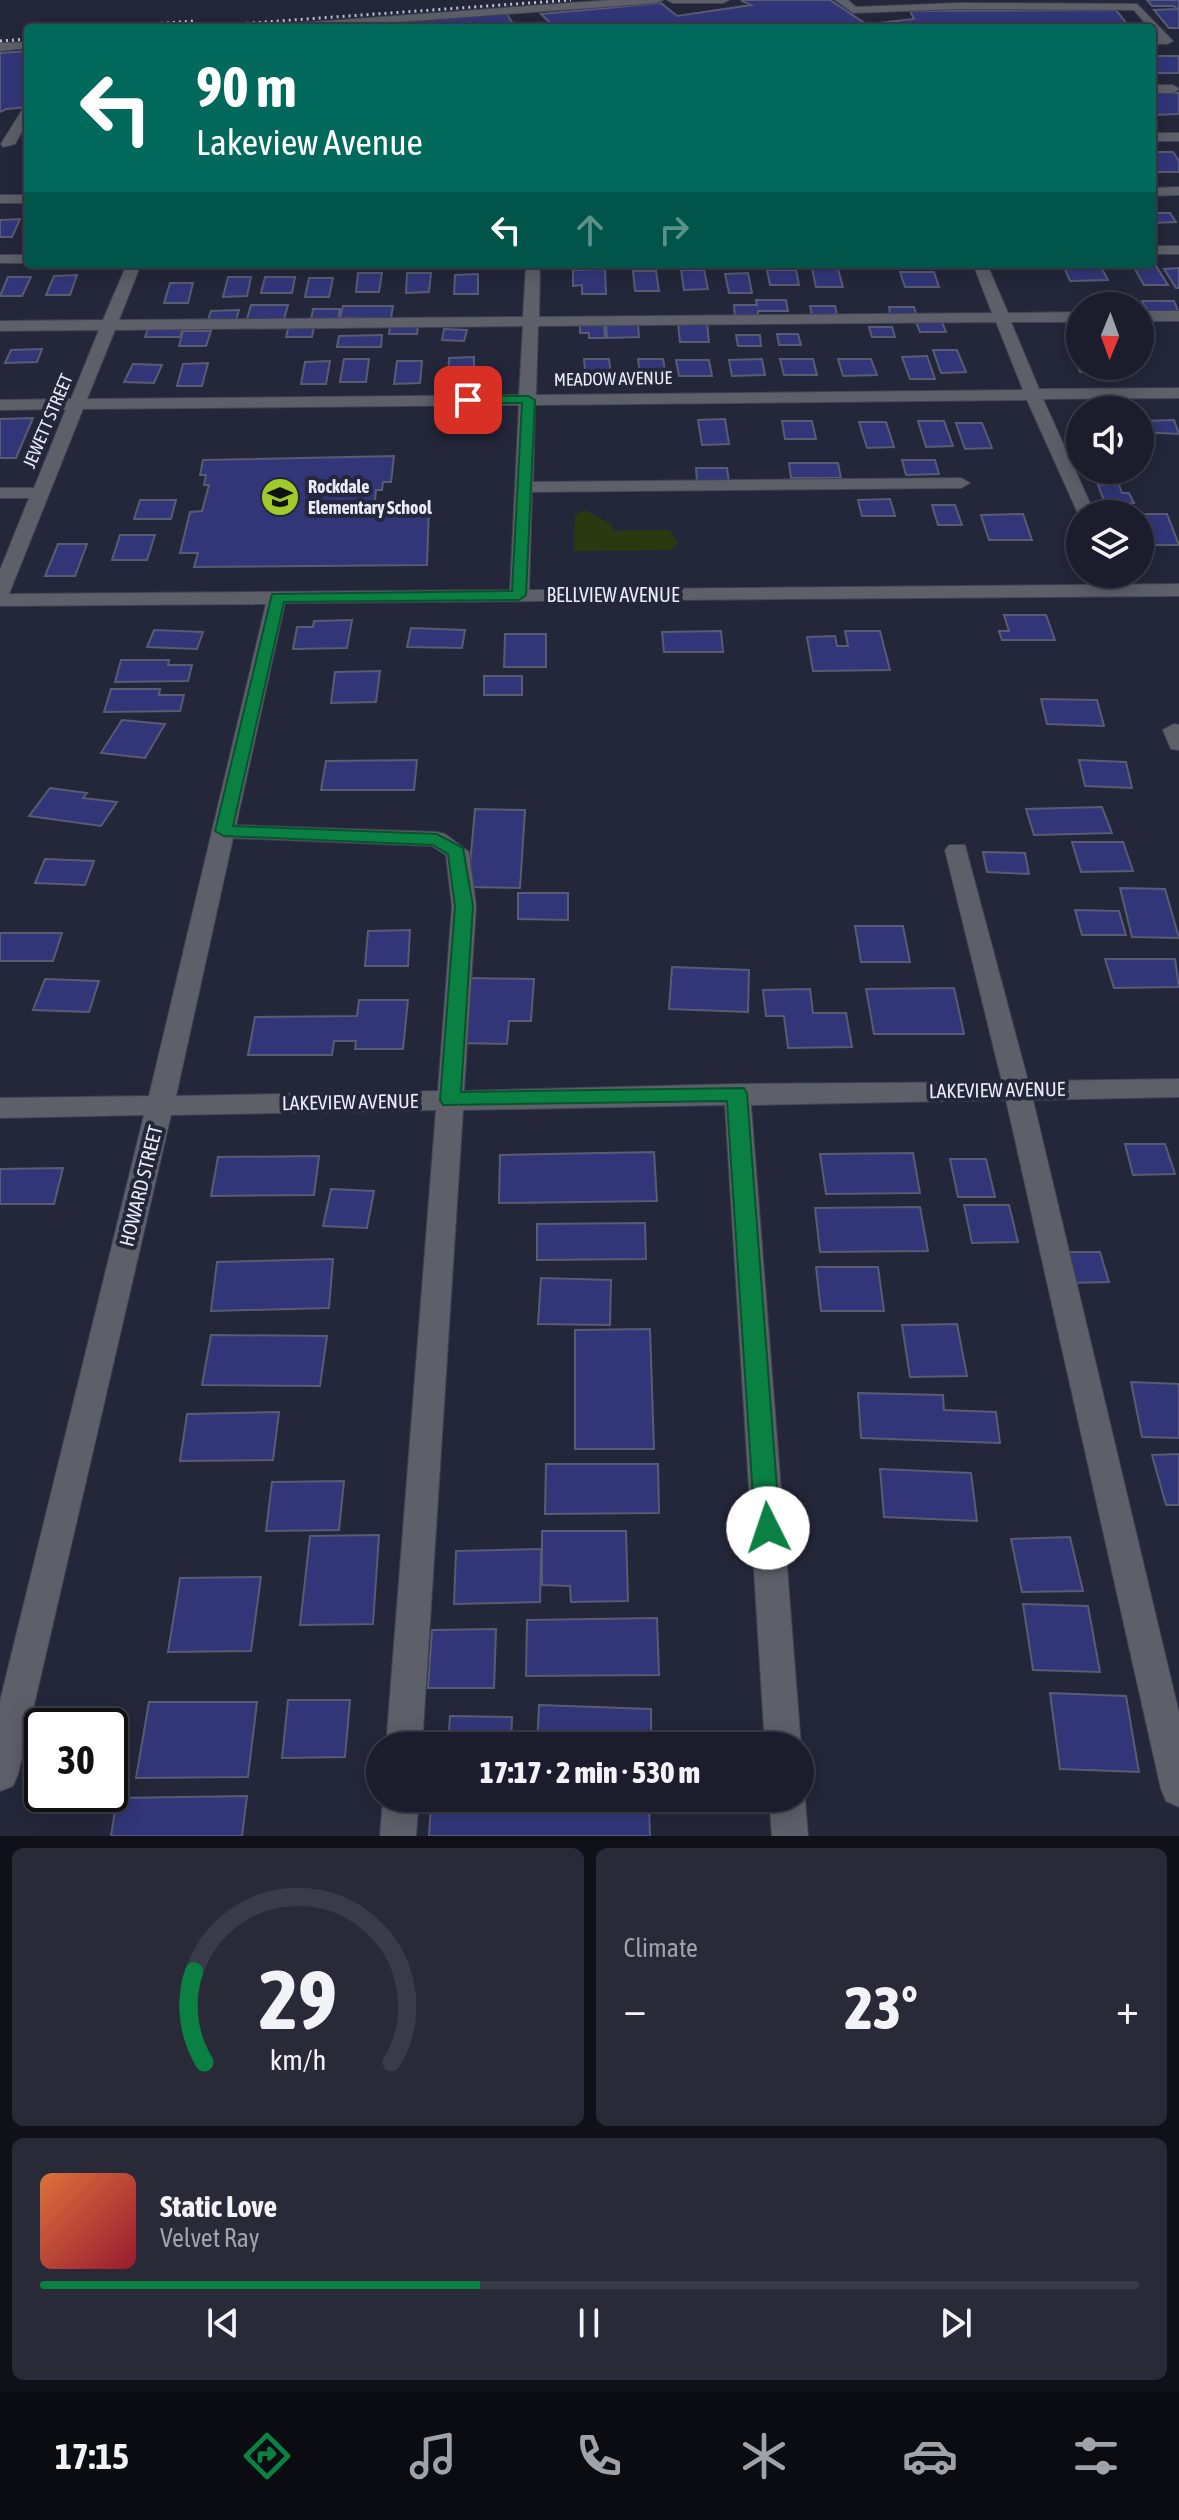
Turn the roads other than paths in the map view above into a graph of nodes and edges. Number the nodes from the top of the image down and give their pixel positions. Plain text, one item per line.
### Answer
1 (657, 0) edge
2 (673, 0) edge
3 (723, 0) edge
4 (841, 0) edge
5 (1064, 0) edge
6 (1080, 6) junction
7 (343, 24) edge
8 (1152, 24) edge
9 (1156, 29) edge
10 (1156, 41) edge
11 (24, 45) edge
12 (0, 47) edge
13 (1156, 89) edge
14 (1173, 89) dead end
15 (24, 116) edge
16 (1156, 137) edge
17 (1179, 137) edge
18 (7, 142) edge
19 (1179, 191) edge
20 (1156, 192) edge
21 (0, 199) edge
22 (24, 199) edge
23 (1156, 250) edge
24 (1179, 250) edge
25 (0, 259) edge
26 (24, 259) edge
27 (132, 268) edge
28 (533, 268) edge
29 (982, 268) edge
30 (1154, 316) edge
31 (1179, 316) edge
32 (1066, 317) edge
33 (1003, 318) junction
34 (531, 322) junction
35 (109, 325) junction
36 (0, 326) edge
37 (1179, 393) edge
38 (1033, 395) junction
39 (528, 400) junction
40 (79, 404) junction
41 (0, 405) edge
42 (961, 483) dead end
43 (524, 487) junction
44 (0, 493) edge
45 (39, 493) junction
46 (1080, 500) edge
47 (1179, 590) edge
48 (0, 593) edge
49 (519, 595) junction
50 (277, 597) junction
51 (0, 600) edge
52 (224, 831) junction
53 (957, 850) dead end
54 (1179, 1088) edge
55 (1017, 1089) junction
56 (737, 1093) junction
57 (450, 1100) junction
58 (160, 1106) junction
59 (0, 1108) edge
60 (405, 1732) edge
61 (782, 1732) edge
62 (0, 1774) edge
63 (1179, 1789) edge
64 (400, 1812) edge
65 (788, 1812) edge
66 (398, 1836) edge
67 (790, 1836) edge

1 - 7 street
2 - 3 street
4 - 6 street
5 - 6 street
6 - 8 street
9 - 10 street
11 - 12 street
13 - 14 street
15 - 18 street
16 - 17 street
19 - 20 street
21 - 22 street
23 - 24 street
25 - 26 street
27 - 35 street, JEWETT STREET
28 - 34 street
29 - 33 street
30 - 31 street
32 - 33 street
33 - 34 street
33 - 38 street
34 - 35 street
34 - 39 street
35 - 36 street
35 - 40 street, JEWETT STREET
37 - 38 street, MEADOW AVENUE
38 - 39 street, MEADOW AVENUE
38 - 46 street
39 - 40 street, MEADOW AVENUE
39 - 43 street
40 - 41 street, MEADOW AVENUE
40 - 45 street, JEWETT STREET
42 - 43 street
43 - 49 street
44 - 45 street
45 - 48 street, JEWETT STREET
47 - 49 street, BELLVIEW AVENUE
49 - 50 street, BELLVIEW AVENUE
50 - 51 street, BELLVIEW AVENUE
50 - 52 street, HOWARD STREET
52 - 57 street
52 - 58 street, HOWARD STREET
53 - 55 street
54 - 55 street, LAKEVIEW AVENUE
55 - 56 street, LAKEVIEW AVENUE
55 - 63 street
56 - 57 street, LAKEVIEW AVENUE
56 - 61 street
57 - 58 street, LAKEVIEW AVENUE
57 - 60 street
58 - 59 street, LAKEVIEW AVENUE
58 - 62 street, HOWARD STREET
64 - 66 street
65 - 67 street

